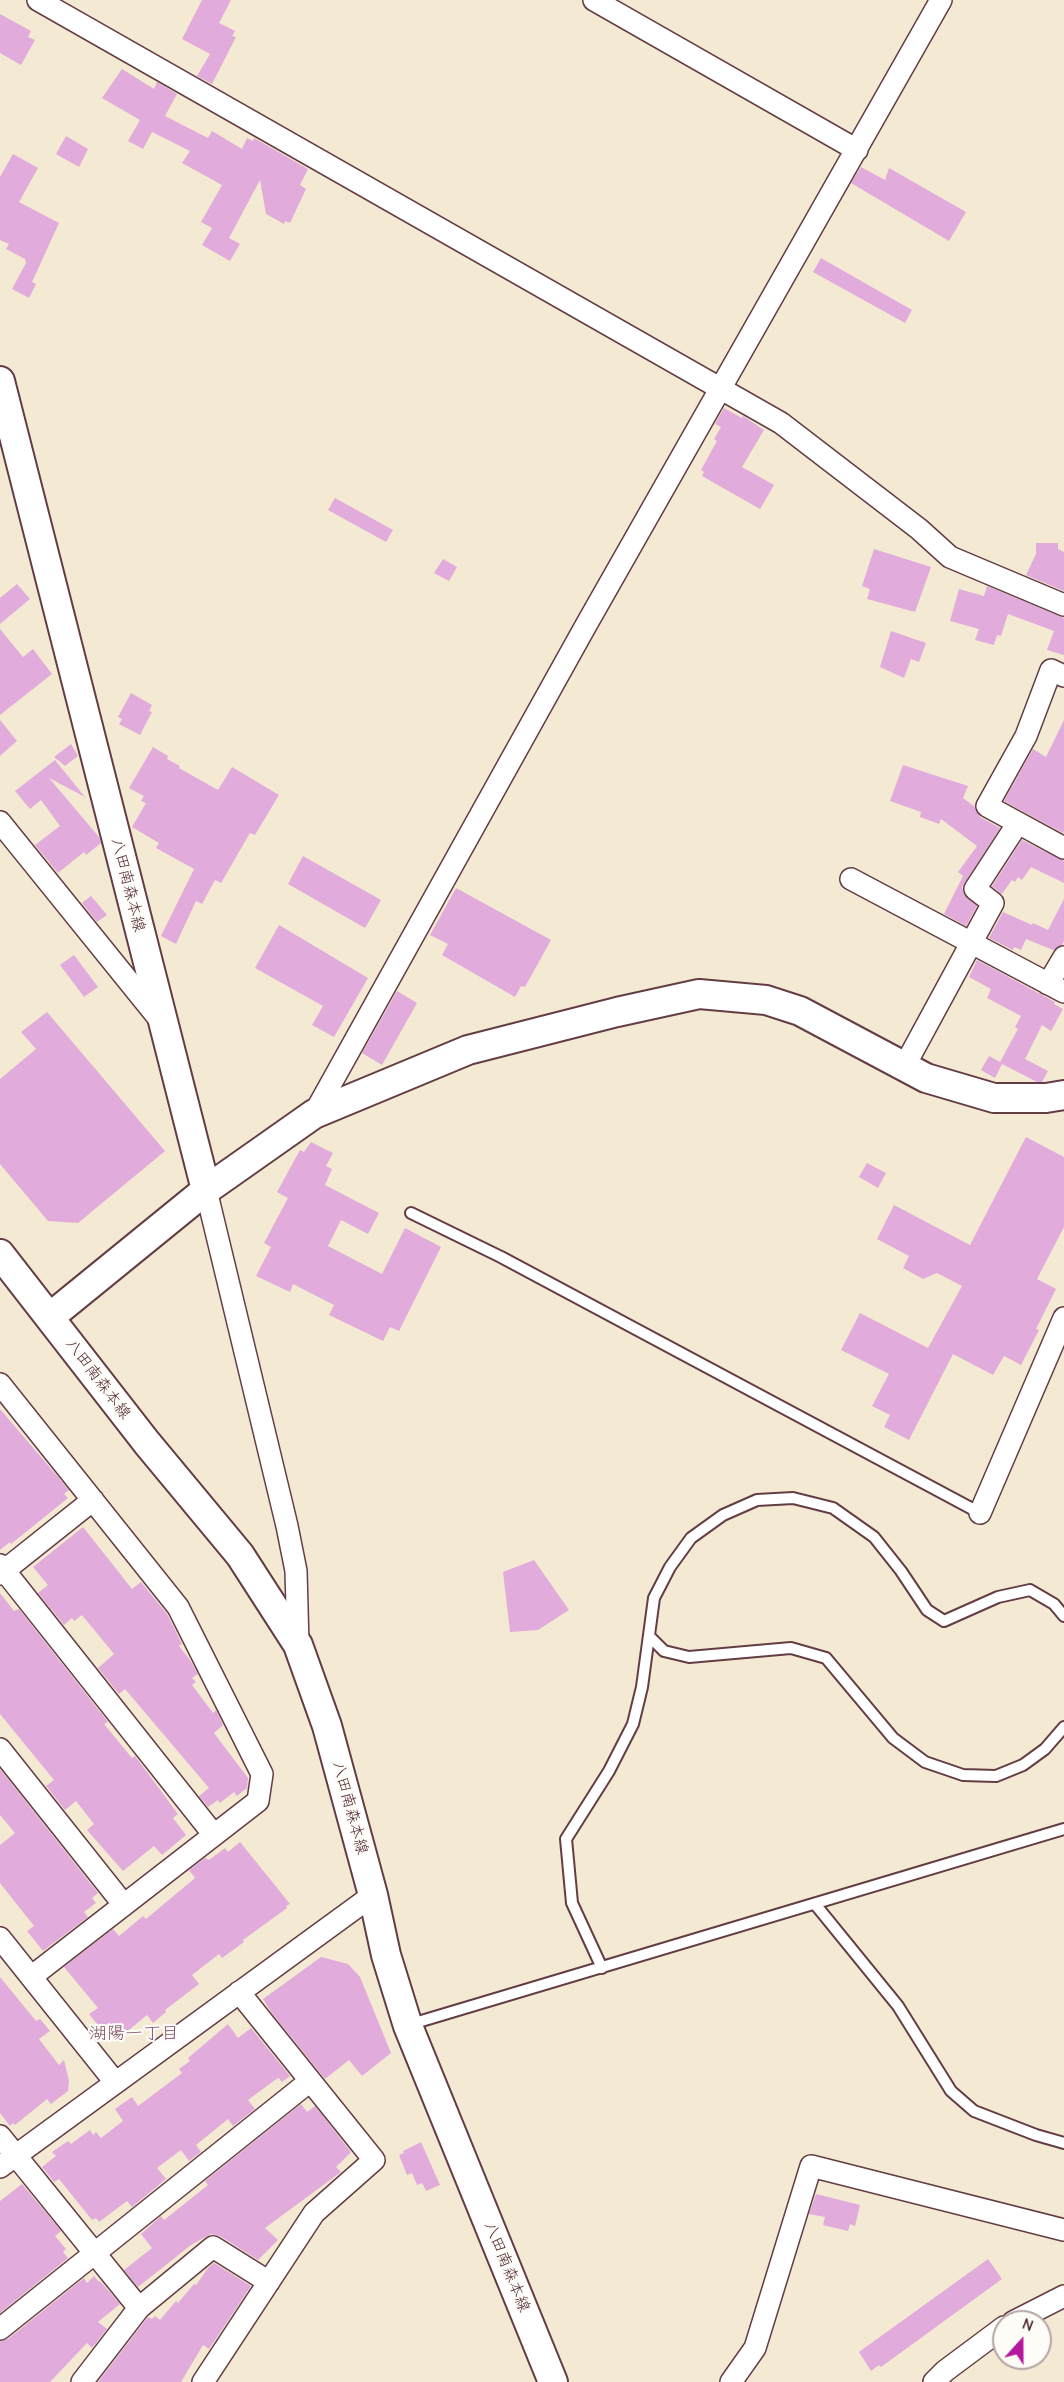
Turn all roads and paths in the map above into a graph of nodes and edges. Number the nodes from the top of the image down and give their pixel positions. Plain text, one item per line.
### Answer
1 (38, 0) edge
2 (594, 0) edge
3 (942, 0) edge
4 (857, 150) junction
5 (0, 381) edge
6 (720, 390) junction
7 (1064, 605) edge
8 (1064, 676) edge
9 (0, 822) edge
10 (1017, 823) junction
11 (1064, 848) edge
12 (851, 879) dead end
13 (971, 943) junction
14 (1064, 957) edge
15 (1056, 988) edge
16 (164, 1025) junction
17 (904, 1066) junction
18 (1064, 1095) edge
19 (314, 1114) junction
20 (206, 1190) junction
21 (411, 1213) dead end
22 (0, 1254) edge
23 (51, 1317) junction
24 (1064, 1318) edge
25 (0, 1384) edge
26 (93, 1500) junction
27 (980, 1513) joint
28 (1, 1570) edge
29 (1064, 1616) edge
30 (650, 1637) junction
31 (298, 1645) junction
32 (1064, 1727) edge
33 (0, 1749) edge
34 (1064, 1829) edge
35 (214, 1835) junction
36 (373, 1894) junction
37 (815, 1904) junction
38 (124, 1905) junction
39 (0, 1938) edge
40 (602, 1968) junction
41 (31, 1977) junction
42 (239, 1992) junction
43 (408, 2026) junction
44 (310, 2081) junction
45 (115, 2082) junction
46 (0, 2136) edge
47 (1064, 2143) edge
48 (8, 2160) edge
49 (1064, 2230) edge
50 (95, 2253) junction
51 (268, 2282) junction
52 (1064, 2296) edge
53 (139, 2308) junction
54 (1036, 2310) edge
55 (0, 2329) edge
56 (992, 2336) edge
57 (211, 2379) edge
58 (82, 2382) edge
59 (553, 2382) edge
60 (731, 2382) edge
61 (934, 2382) edge

1 - 6 street
2 - 4 street
3 - 4 street
4 - 6 street
5 - 16 main road, 八田南森本線
6 - 7 street
6 - 19 street
8 - 10 street
9 - 16 street
10 - 11 street
10 - 13 street
12 - 13 street
13 - 15 street
13 - 17 street
14 - 15 street
16 - 20 main road, 八田南森本線
17 - 18 main road
17 - 19 main road
19 - 20 main road
20 - 23 main road
20 - 31 street
21 - 27 lane
22 - 23 main road, 八田南森本線
23 - 31 main road, 八田南森本線
24 - 27 street
25 - 26 street
26 - 28 street
26 - 35 street
28 - 35 street
29 - 30 lane
30 - 32 lane
30 - 40 lane
31 - 36 main road, 八田南森本線
33 - 38 street
34 - 37 lane
35 - 38 street
36 - 42 street
36 - 43 main road, 八田南森本線
37 - 40 lane
37 - 47 lane
38 - 41 street
39 - 41 street
40 - 43 lane
41 - 45 street
42 - 44 street
42 - 45 street
43 - 59 main road, 八田南森本線
44 - 50 street
44 - 51 street
45 - 48 street
46 - 48 street
48 - 50 street
49 - 60 street
50 - 53 street
50 - 55 street
51 - 53 street
51 - 57 street
52 - 54 street
53 - 58 street
56 - 61 street

